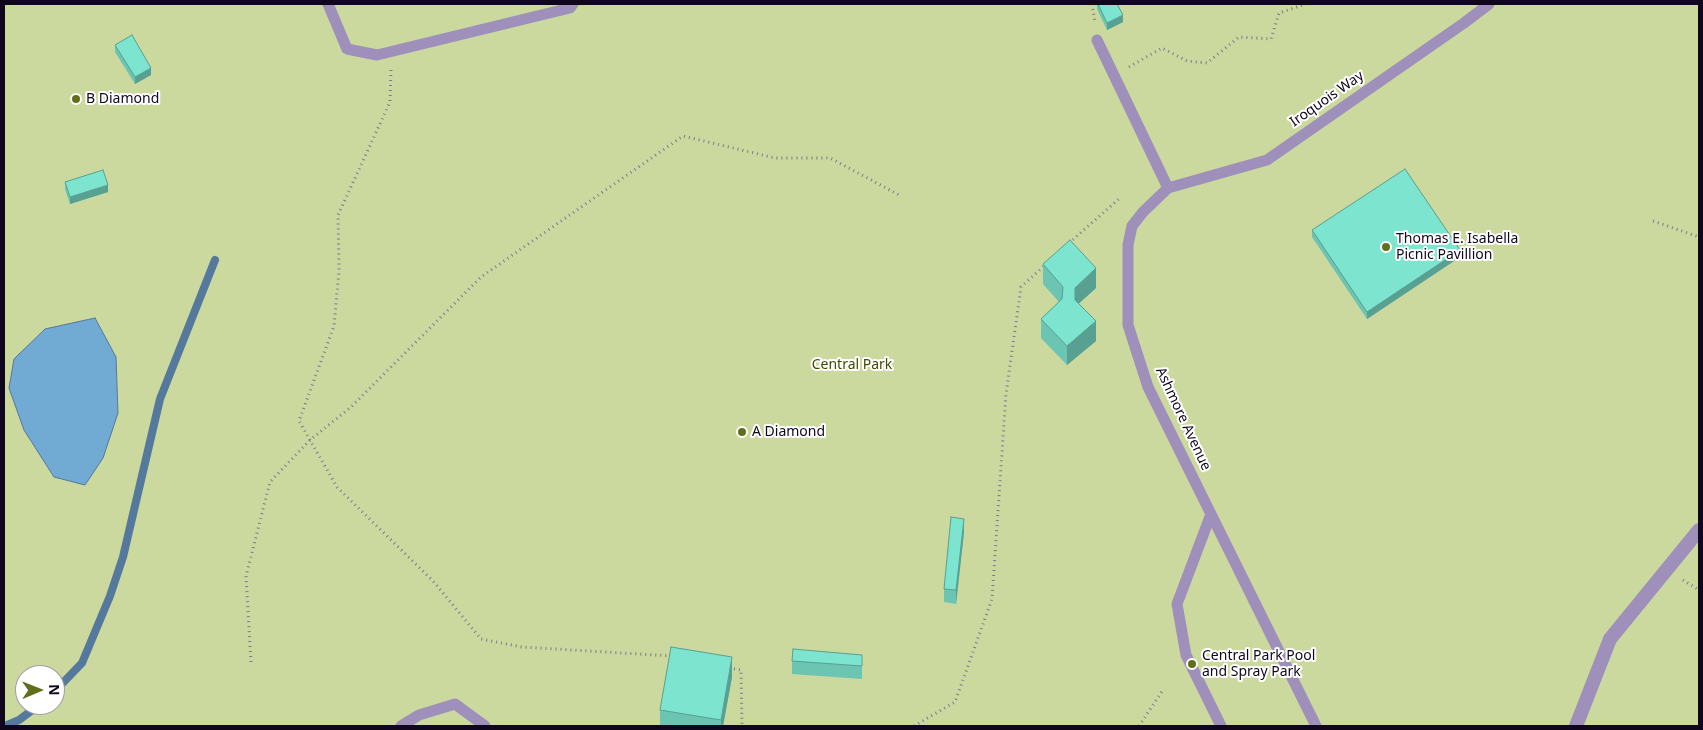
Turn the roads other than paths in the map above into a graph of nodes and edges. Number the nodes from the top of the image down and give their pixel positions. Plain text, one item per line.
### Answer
1 (328, 4) edge
2 (573, 4) edge
3 (1489, 4) edge
4 (1097, 40) dead end
5 (1168, 188) junction
6 (1211, 514) junction
7 (1699, 530) edge
8 (401, 726) edge
9 (485, 726) edge
10 (1221, 726) edge
11 (1316, 726) edge
12 (1576, 726) edge

1 - 2 lane
3 - 5 lane, Iroquois Way
4 - 5 lane
5 - 6 lane, Ashmore Avenue
6 - 10 lane
6 - 11 lane, Ashmore Avenue
7 - 12 street
8 - 9 lane

